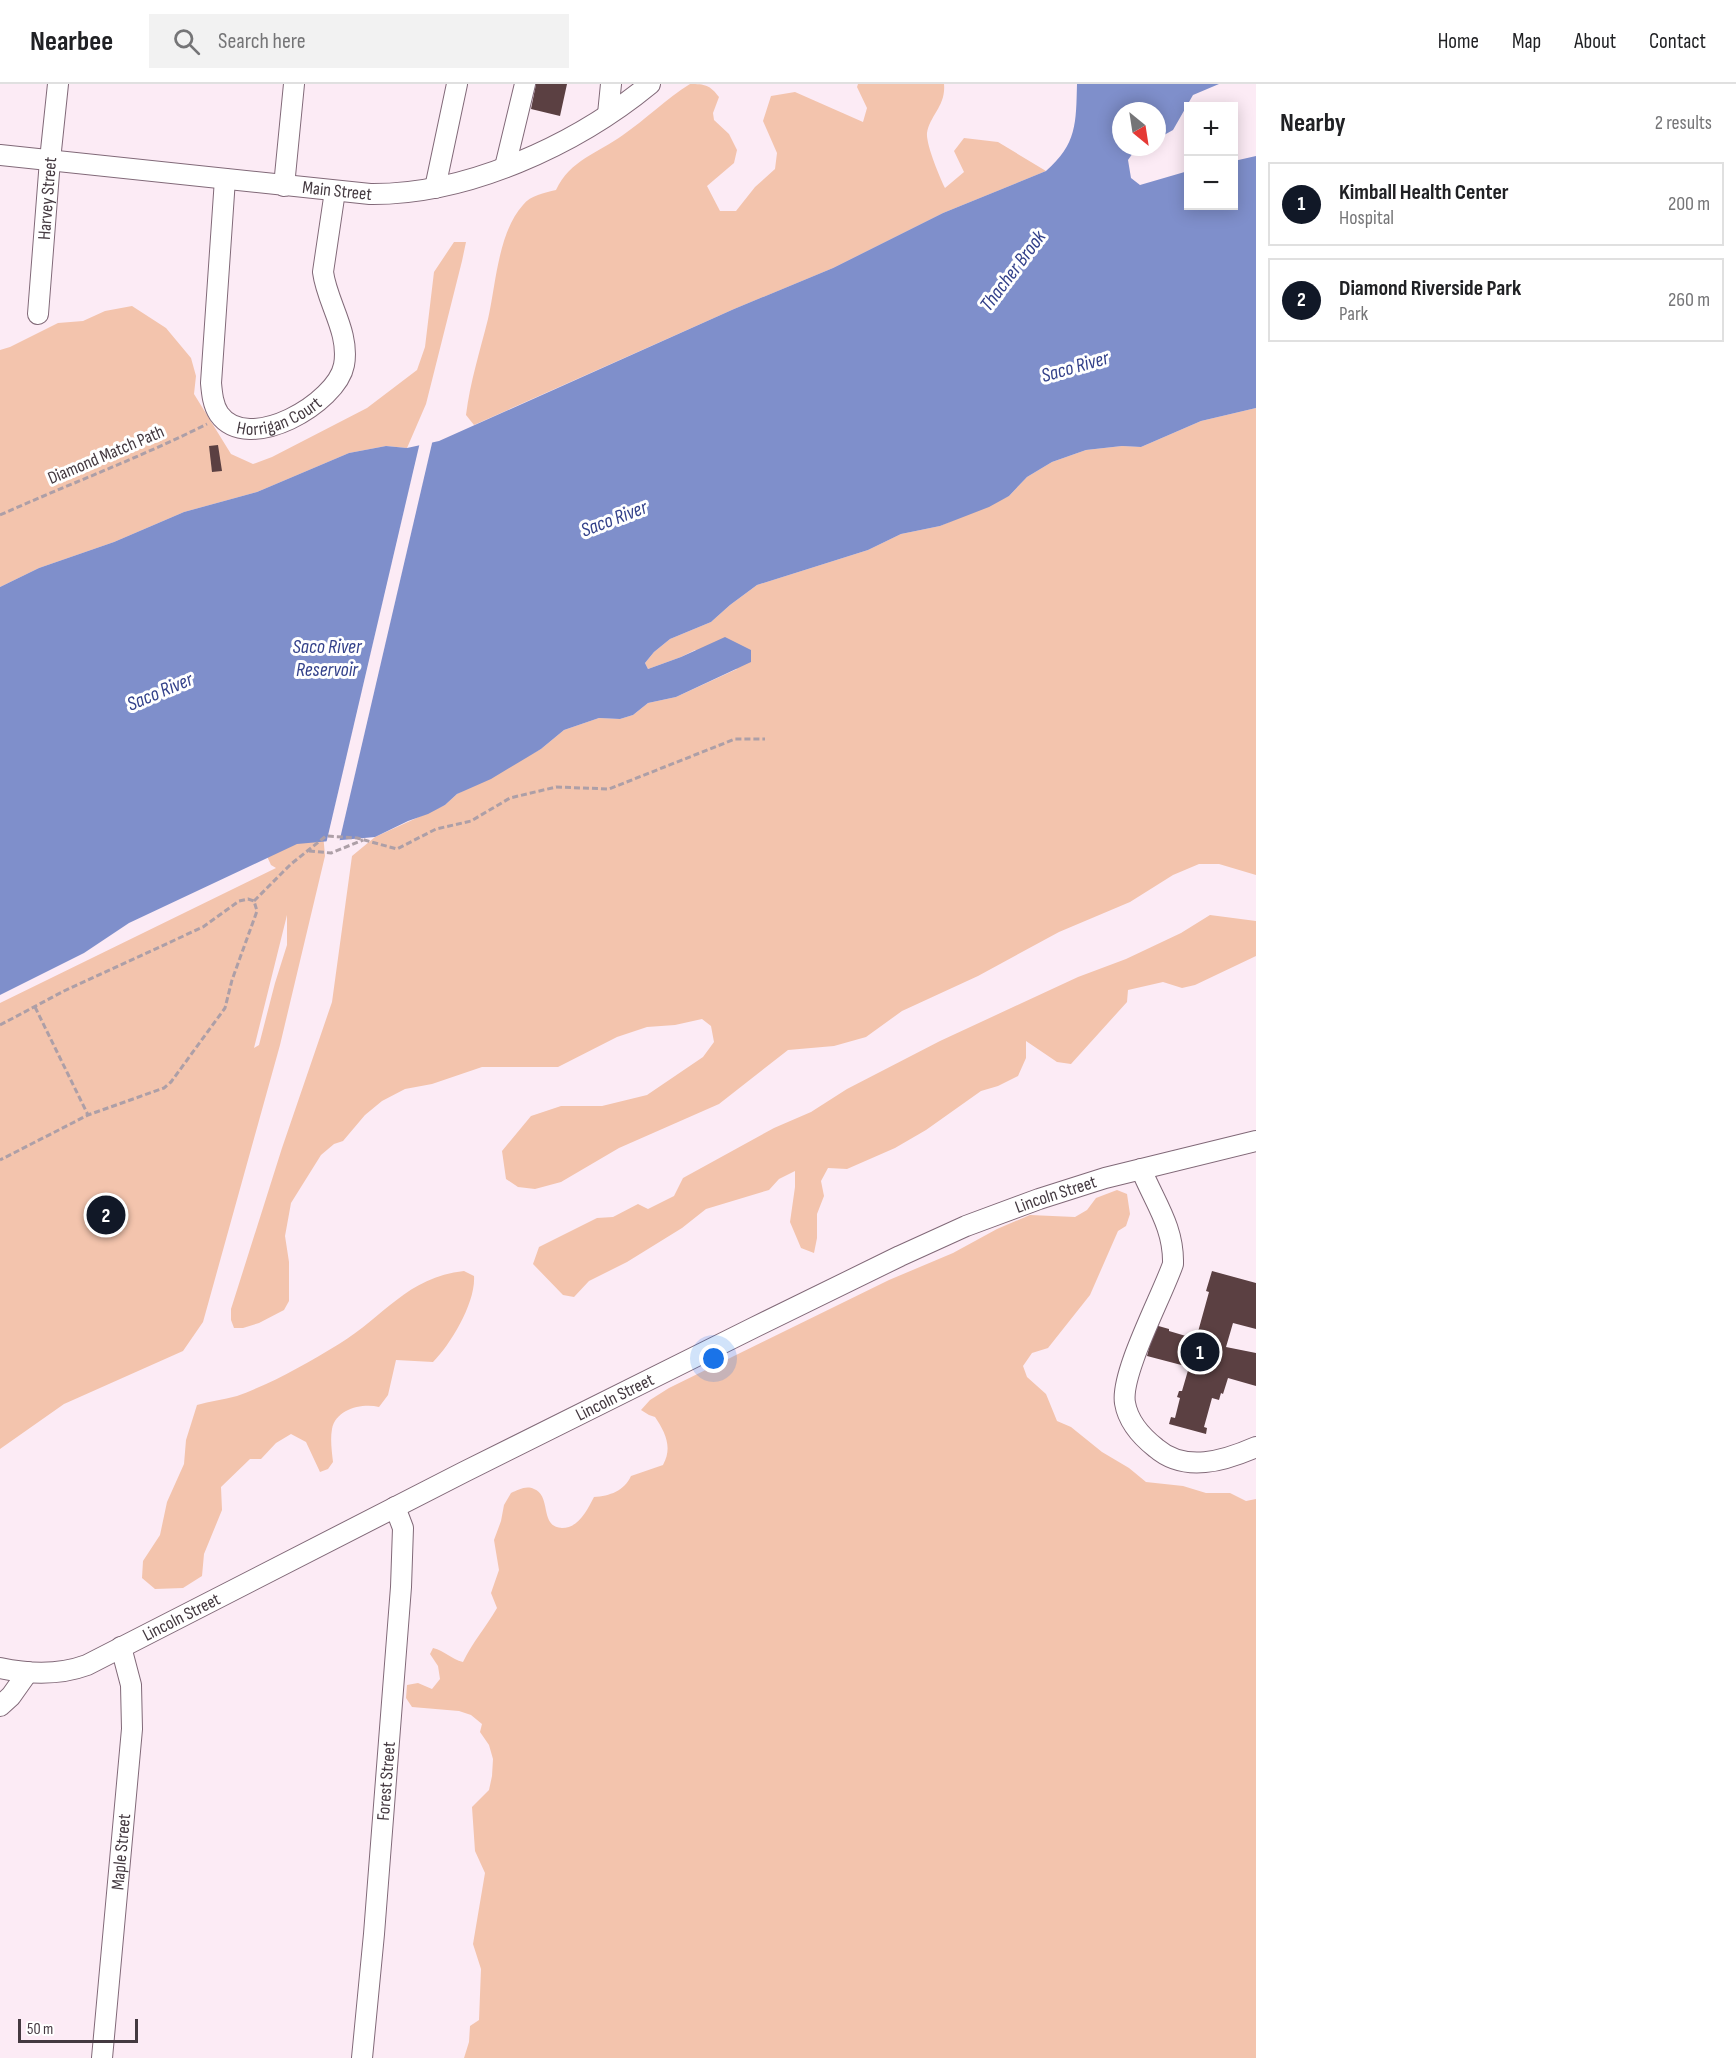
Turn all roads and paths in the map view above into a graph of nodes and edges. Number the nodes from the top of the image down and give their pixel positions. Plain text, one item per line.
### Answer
1 (58, 84) edge
2 (294, 84) edge
3 (458, 84) edge
4 (525, 84) edge
5 (611, 84) edge
6 (650, 84) edge
7 (608, 114) junction
8 (0, 155) edge
9 (50, 160) junction
10 (506, 167) junction
11 (225, 179) junction
12 (284, 186) junction
13 (435, 188) junction
14 (335, 191) junction
15 (39, 314) dead end
16 (221, 417) junction
17 (0, 515) edge
18 (765, 739) dead end
19 (364, 839) junction
20 (308, 851) junction
21 (254, 901) junction
22 (35, 1007) junction
23 (0, 1025) edge
24 (88, 1115) junction
25 (1256, 1140) edge
26 (0, 1160) edge
27 (1141, 1169) junction
28 (1256, 1448) edge
29 (396, 1507) junction
30 (121, 1647) junction
31 (0, 1668) edge
32 (28, 1672) junction
33 (0, 1706) edge
34 (102, 2058) edge
35 (362, 2058) edge

1 - 9 street, Harvey Street
2 - 12 street
3 - 13 street
4 - 10 street
5 - 7 street
6 - 7 street, Main Street
7 - 10 street, Main Street
8 - 9 street, Main Street
9 - 11 street, Main Street
9 - 15 street, Harvey Street
10 - 13 street, Main Street
11 - 12 street, Main Street
11 - 16 street, Horrigan Court
12 - 14 street, Main Street
13 - 14 street, Main Street
14 - 16 street, Horrigan Court
16 - 17 path, Diamond Match Path
18 - 19 path
19 - 20 path
19 - 20 path
20 - 21 path
21 - 22 path
21 - 24 path
22 - 23 path
22 - 24 path
24 - 26 path
25 - 27 street, Lincoln Street
27 - 28 street
27 - 29 street, Lincoln Street
29 - 30 street, Lincoln Street
29 - 35 street, Forest Street
30 - 32 street, Lincoln Street
30 - 34 street, Maple Street
31 - 32 street, Lincoln Street
32 - 33 street

